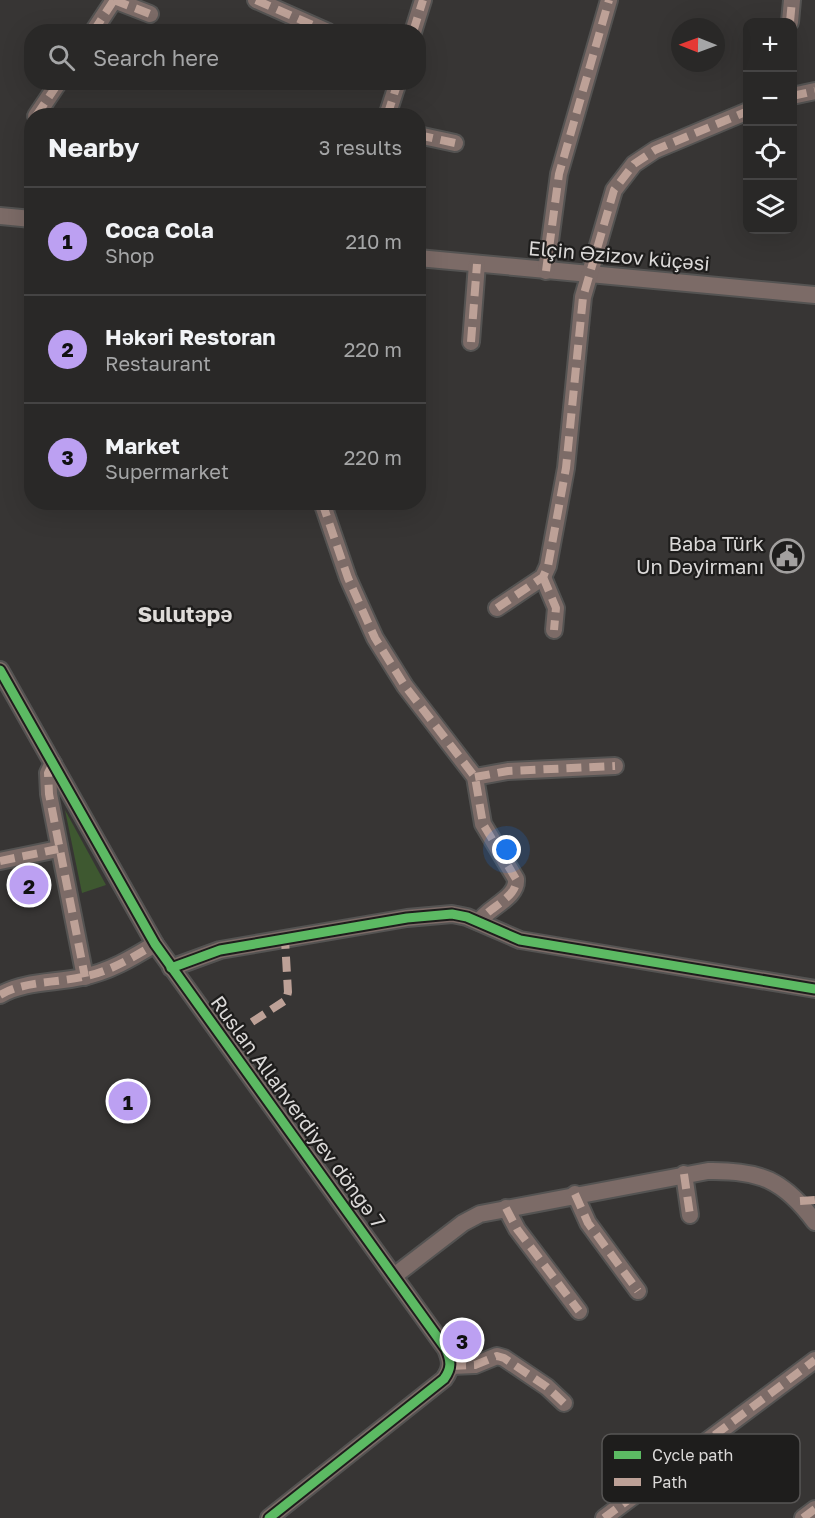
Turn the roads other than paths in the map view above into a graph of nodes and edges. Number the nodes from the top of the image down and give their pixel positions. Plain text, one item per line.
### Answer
1 (114, 0) edge
2 (256, 0) edge
3 (423, 0) edge
4 (609, 0) edge
5 (792, 0) edge
6 (150, 14) dead end
7 (790, 18) edge
8 (98, 24) edge
9 (310, 24) edge
10 (416, 24) edge
11 (53, 90) edge
12 (395, 90) edge
13 (815, 91) edge
14 (797, 94) edge
15 (41, 108) edge
16 (390, 108) edge
17 (743, 113) edge
18 (426, 137) edge
19 (455, 143) dead end
20 (0, 216) edge
21 (24, 218) edge
22 (426, 259) edge
23 (477, 264) junction
24 (546, 271) junction
25 (588, 274) junction
26 (815, 295) edge
27 (471, 342) dead end
28 (325, 510) edge
29 (543, 577) junction
30 (497, 608) dead end
31 (554, 630) dead end
32 (0, 670) edge
33 (52, 763) junction
34 (615, 766) dead end
35 (475, 777) junction
36 (58, 849) junction
37 (0, 861) edge
38 (479, 922) junction
39 (155, 944) junction
40 (171, 968) junction
41 (85, 977) junction
42 (815, 989) edge
43 (0, 995) edge
44 (684, 1174) junction
45 (575, 1194) junction
46 (808, 1200) edge
47 (506, 1208) junction
48 (690, 1215) dead end
49 (815, 1222) edge
50 (394, 1276) junction
51 (638, 1291) dead end
52 (579, 1311) dead end
53 (815, 1360) edge
54 (451, 1366) junction
55 (564, 1403) dead end
56 (716, 1434) edge
57 (624, 1503) edge
58 (815, 1509) edge
59 (269, 1518) edge
60 (604, 1518) edge
61 (803, 1518) edge

1 - 6 street
1 - 8 street
2 - 9 street
3 - 10 street
4 - 24 street
5 - 7 street
11 - 15 street
12 - 16 street
13 - 14 street
17 - 25 street
18 - 19 street
20 - 21 street
22 - 23 street, Elçin Əzizov küçəsi
23 - 24 street, Elçin Əzizov küçəsi
23 - 27 street
24 - 25 street, Elçin Əzizov küçəsi
25 - 26 street, Elçin Əzizov küçəsi
25 - 29 street
28 - 35 street
29 - 30 street
29 - 31 street
32 - 33 street, Ruslan Allahverdiyev döngə 7
33 - 36 street
33 - 39 street, Ruslan Allahverdiyev döngə 7
34 - 35 street
35 - 38 street
36 - 37 street
36 - 41 street
38 - 40 street
38 - 42 street
39 - 40 street, Ruslan Allahverdiyev döngə 7
39 - 41 street
40 - 50 street, Ruslan Allahverdiyev döngə 7
41 - 43 street
44 - 45 street
44 - 46 street
44 - 48 street
45 - 47 street
45 - 51 street
46 - 49 street
47 - 50 street
47 - 52 street
50 - 54 street, Ruslan Allahverdiyev döngə 7
53 - 56 street
54 - 55 street
54 - 59 street
57 - 60 street
58 - 61 street

